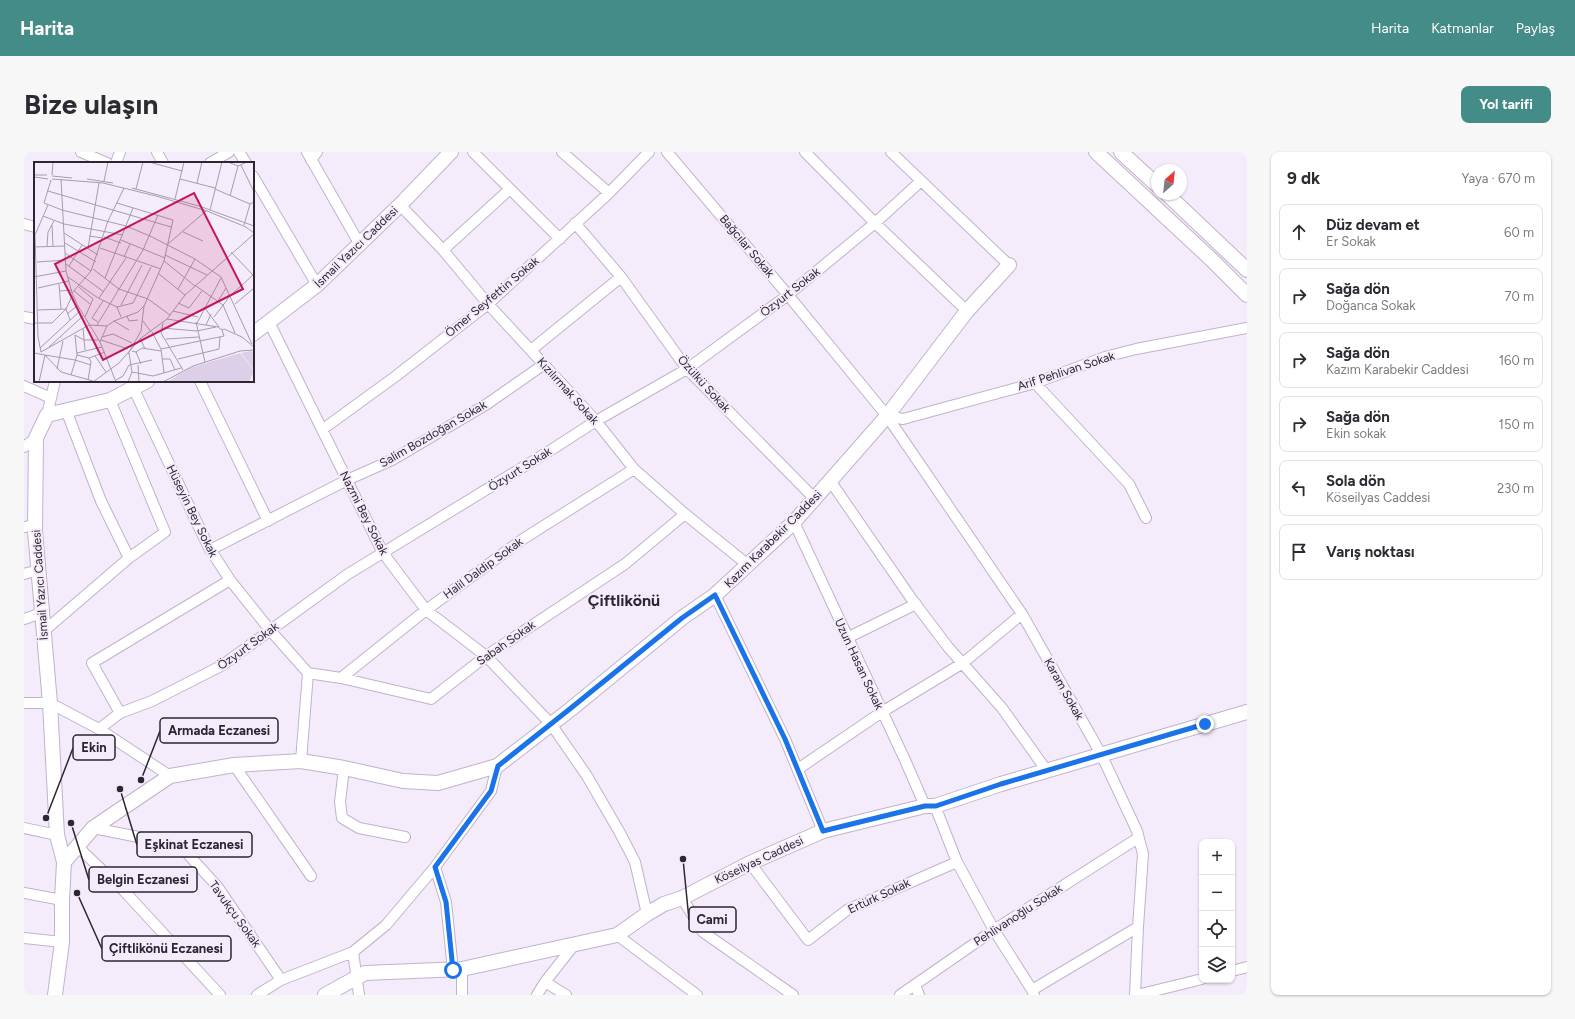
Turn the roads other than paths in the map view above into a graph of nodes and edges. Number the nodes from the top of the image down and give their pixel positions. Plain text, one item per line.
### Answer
1 (81, 152) edge
2 (120, 152) edge
3 (157, 152) edge
4 (229, 152) edge
5 (239, 152) edge
6 (451, 152) edge
7 (473, 152) edge
8 (562, 152) edge
9 (649, 152) edge
10 (666, 152) edge
11 (805, 152) edge
12 (891, 152) edge
13 (1096, 152) edge
14 (1121, 152) edge
15 (312, 155) edge
16 (105, 162) edge
17 (116, 162) edge
18 (162, 162) edge
19 (212, 162) edge
20 (245, 162) edge
21 (254, 178) edge
22 (1151, 180) edge
23 (922, 181) junction
24 (510, 189) junction
25 (609, 193) junction
26 (1173, 200) edge
27 (400, 205) junction
28 (575, 223) junction
29 (875, 223) junction
30 (24, 224) edge
31 (34, 227) edge
32 (560, 239) junction
33 (359, 243) junction
34 (443, 250) junction
35 (1009, 265) joint
36 (1247, 270) edge
37 (621, 277) junction
38 (317, 285) junction
39 (788, 295) junction
40 (1247, 295) edge
41 (488, 304) junction
42 (967, 311) junction
43 (24, 317) edge
44 (34, 319) edge
45 (269, 322) junction
46 (1247, 328) edge
47 (254, 331) edge
48 (530, 350) junction
49 (543, 365) junction
50 (687, 369) junction
51 (55, 382) edge
52 (142, 382) edge
53 (200, 382) edge
54 (1035, 383) junction
55 (132, 384) edge
56 (24, 386) edge
57 (51, 398) junction
58 (110, 400) junction
59 (66, 410) junction
60 (47, 415) junction
61 (887, 416) junction
62 (596, 421) junction
63 (323, 429) junction
64 (36, 438) junction
65 (24, 447) edge
66 (634, 469) junction
67 (347, 480) junction
68 (831, 482) junction
69 (815, 499) junction
70 (685, 514) junction
71 (1146, 518) dead end
72 (268, 521) junction
73 (794, 522) junction
74 (30, 526) edge
75 (210, 550) junction
76 (383, 553) junction
77 (130, 558) junction
78 (748, 565) junction
79 (39, 570) junction
80 (24, 574) edge
81 (230, 580) junction
82 (715, 595) junction
83 (916, 604) junction
84 (426, 610) junction
85 (42, 613) junction
86 (1022, 614) junction
87 (24, 619) edge
88 (270, 630) junction
89 (44, 631) junction
90 (847, 638) junction
91 (486, 656) junction
92 (963, 663) junction
93 (308, 673) junction
94 (341, 678) junction
95 (24, 703) edge
96 (50, 703) junction
97 (882, 712) junction
98 (1247, 712) edge
99 (120, 713) junction
100 (551, 724) junction
101 (99, 729) junction
102 (1101, 754) junction
103 (301, 761) junction
104 (234, 764) junction
105 (498, 766) junction
106 (344, 768) junction
107 (798, 769) junction
108 (1048, 771) junction
109 (170, 776) junction
110 (930, 806) junction
111 (24, 828) edge
112 (93, 828) junction
113 (823, 831) junction
114 (57, 835) junction
115 (405, 837) dead end
116 (1138, 838) junction
117 (78, 847) junction
118 (64, 862) junction
119 (957, 862) junction
120 (750, 863) junction
121 (435, 867) junction
122 (311, 876) dead end
123 (24, 893) edge
124 (682, 898) junction
125 (62, 900) junction
126 (647, 914) junction
127 (1138, 928) junction
128 (994, 930) junction
129 (617, 936) junction
130 (24, 938) edge
131 (62, 942) junction
132 (574, 945) junction
133 (353, 952) junction
134 (1247, 967) edge
135 (458, 970) junction
136 (1235, 970) edge
137 (356, 978) junction
138 (1199, 979) edge
139 (281, 980) junction
140 (545, 982) junction
141 (917, 990) edge
142 (1033, 992) edge
143 (55, 995) edge
144 (220, 995) edge
145 (257, 995) edge
146 (325, 995) edge
147 (359, 995) edge
148 (462, 995) edge
149 (536, 995) edge
150 (566, 995) edge
151 (697, 995) edge
152 (792, 995) edge
153 (900, 995) edge
154 (1136, 995) edge

1 - 16 street
2 - 17 street
3 - 18 street
4 - 19 street
5 - 20 street
6 - 27 street, İsmail Yazıcı Caddesi
7 - 24 street
8 - 25 street
9 - 25 street, Ömer Seyfettin Sokak
10 - 39 street, Bağcılar Sokak
11 - 29 street
12 - 23 street
13 - 40 street
14 - 22 street
15 - 33 street
21 - 38 street
23 - 29 street, Özyurt Sokak
23 - 35 street
24 - 32 street
24 - 34 street
25 - 28 street, Ömer Seyfettin Sokak
26 - 36 street
27 - 33 street, İsmail Yazıcı Caddesi
27 - 34 street, Kızılırmak Sokak
28 - 32 street, Ömer Seyfettin Sokak
28 - 37 street, Özülkü Sokak
29 - 39 street, Özyurt Sokak
29 - 42 street
30 - 31 street
32 - 41 street, Ömer Seyfettin Sokak
33 - 38 street, İsmail Yazıcı Caddesi
34 - 41 street, Kızılırmak Sokak
35 - 42 street, Kazım Karabekir Caddesi
37 - 48 street
37 - 50 street, Özülkü Sokak
38 - 45 street, İsmail Yazıcı Caddesi
39 - 50 street, Özyurt Sokak
39 - 61 street, Bağcılar Sokak
41 - 48 street, Kızılırmak Sokak
41 - 63 street, Ömer Seyfettin Sokak
42 - 61 street, Kazım Karabekir Caddesi
43 - 44 street
45 - 47 street, İsmail Yazıcı Caddesi
45 - 63 street, Nazmi Bey Sokak
46 - 54 street, Arif Pehlivan Sokak
48 - 49 street, Kızılırmak Sokak
49 - 62 street, Kızılırmak Sokak
49 - 67 street, Salim Bozdoğan Sokak
50 - 62 street, Özyurt Sokak
50 - 69 street, Özülkü Sokak
51 - 57 street
52 - 55 street
53 - 72 street
54 - 61 street, Arif Pehlivan Sokak
54 - 71 street
55 - 58 street
55 - 75 street, Hüseyin Bey Sokak
56 - 57 street
57 - 60 street
58 - 59 street
58 - 77 street
59 - 60 street
59 - 77 street
60 - 64 street, İsmail Yazıcı Caddesi
61 - 68 street, Kazım Karabekir Caddesi
61 - 86 street, Karam Sokak
62 - 66 street, Kızılırmak Sokak
62 - 76 street, Özyurt Sokak
63 - 67 street, Nazmi Bey Sokak
64 - 65 street
64 - 74 street, İsmail Yazıcı Caddesi
66 - 70 street, Kızılırmak Sokak
66 - 84 street, Halil Daldip Sokak
67 - 72 street, Salim Bozdoğan Sokak
67 - 76 street, Nazmi Bey Sokak
68 - 69 street, Kazım Karabekir Caddesi
68 - 83 street
69 - 73 street, Kazım Karabekir Caddesi
70 - 78 street, Kızılırmak Sokak
70 - 91 street, Sabah Sokak
72 - 75 street, Salim Bozdoğan Sokak
73 - 78 street, Kazım Karabekir Caddesi
73 - 90 street, Uzun Hasan Sokak
74 - 79 street, İsmail Yazıcı Caddesi
75 - 81 street, Hüseyin Bey Sokak
76 - 84 street, Nazmi Bey Sokak
76 - 88 street, Özyurt Sokak
77 - 89 street
78 - 82 street, Kazım Karabekir Caddesi
79 - 80 street
79 - 85 street, İsmail Yazıcı Caddesi
81 - 88 street, Hüseyin Bey Sokak
81 - 99 street
82 - 100 street, Kazım Karabekir Caddesi
82 - 107 street
83 - 90 street
83 - 92 street
84 - 91 street, Nazmi Bey Sokak
84 - 94 street, Halil Daldip Sokak
85 - 87 street
85 - 89 street, İsmail Yazıcı Caddesi
86 - 92 street
86 - 102 street, Karam Sokak
88 - 93 street, Hüseyin Bey Sokak
88 - 99 street, Özyurt Sokak
89 - 96 street, İsmail Yazıcı Caddesi
90 - 97 street, Uzun Hasan Sokak
91 - 94 street, Sabah Sokak
91 - 100 street, Nazmi Bey Sokak
92 - 97 street
92 - 108 street
93 - 94 street, Sabah Sokak
93 - 103 street
95 - 96 street
96 - 101 street
96 - 114 street, İsmail Yazıcı Caddesi
97 - 107 street
97 - 110 street, Uzun Hasan Sokak
98 - 102 street, Köseilyas Caddesi
99 - 101 street, Özyurt Sokak
100 - 105 street, Kazım Karabekir Caddesi
100 - 126 street, Nazmi Bey Sokak
101 - 109 street
102 - 108 street, Köseilyas Caddesi
102 - 116 street, Karam Sokak
103 - 104 street, Kazım Karabekir Caddesi
103 - 106 street, Kazım Karabekir Caddesi
104 - 109 street, Kazım Karabekir Caddesi
104 - 122 street
105 - 106 street, Kazım Karabekir Caddesi
105 - 121 street
106 - 115 street
107 - 113 street
108 - 110 street, Köseilyas Caddesi
109 - 112 street, Kazım Karabekir Caddesi
110 - 113 street, Köseilyas Caddesi
110 - 119 street, Uzun Hasan Sokak
111 - 114 street
112 - 117 street, Kazım Karabekir Caddesi
112 - 139 street, Tavukçu Sokak
113 - 120 street, Köseilyas Caddesi
114 - 118 street, İsmail Yazıcı Caddesi
116 - 127 street, Karam Sokak
116 - 128 street, Pehlivanoğlu Sokak
117 - 118 street, Kazım Karabekir Caddesi
117 - 144 street
118 - 125 street
119 - 120 street, Ertürk Sokak
119 - 128 street, Uzun Hasan Sokak
120 - 124 street, Köseilyas Caddesi
121 - 133 street
121 - 135 street
123 - 125 street
124 - 126 street, Köseilyas Caddesi
124 - 152 street
125 - 131 street
126 - 129 street, Köseilyas Caddesi
127 - 142 street
127 - 154 street, Karam Sokak
128 - 141 street, Pehlivanoğlu Sokak
128 - 142 street, Uzun Hasan Sokak
129 - 132 street, Köseilyas Caddesi
129 - 151 street
130 - 131 street
131 - 143 street
132 - 135 street, Köseilyas Caddesi
132 - 140 street
133 - 137 street
133 - 139 street
134 - 136 street
135 - 137 street, Köseilyas Caddesi
135 - 148 street
137 - 146 street, Köseilyas Caddesi
137 - 147 street
138 - 154 street
139 - 145 street
140 - 149 street
140 - 150 street
141 - 153 street, Pehlivanoğlu Sokak

